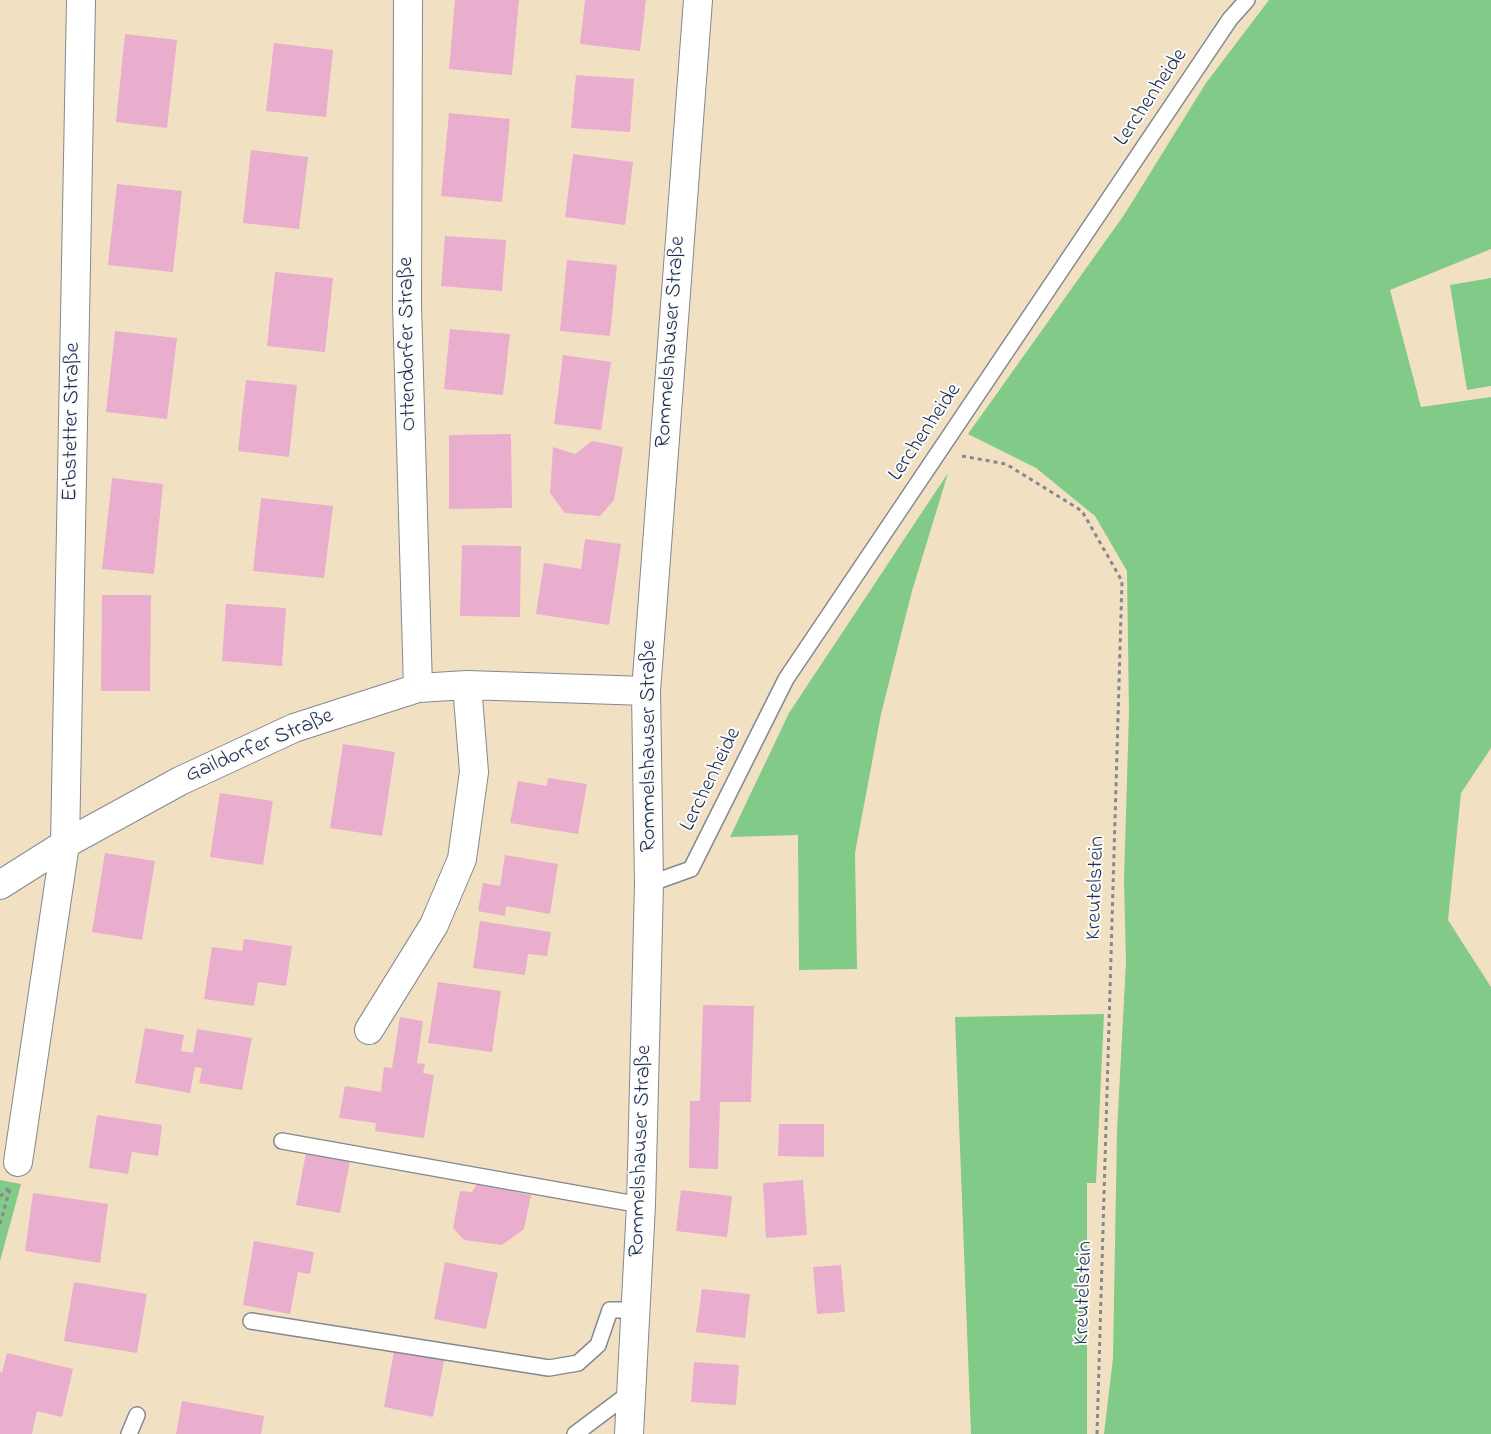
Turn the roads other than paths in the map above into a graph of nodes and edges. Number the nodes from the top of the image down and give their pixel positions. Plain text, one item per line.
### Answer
1 (81, 0) edge
2 (408, 0) edge
3 (698, 0) edge
4 (1246, 0) edge
5 (467, 685) junction
6 (418, 688) junction
7 (646, 691) junction
8 (65, 844) junction
9 (649, 884) junction
10 (0, 885) edge
11 (370, 1030) dead end
12 (282, 1141) dead end
13 (18, 1162) road end
14 (641, 1205) junction
15 (636, 1310) junction
16 (251, 1321) dead end
17 (631, 1392) junction
18 (137, 1415) dead end
19 (128, 1434) edge
20 (575, 1434) edge
21 (629, 1434) edge

1 - 8 street, Erbstetter Straße
2 - 6 street, Ottendorfer Straße
3 - 7 street, Rommelshauser Straße
4 - 9 lane, Lerchenheide
5 - 6 street, Gaildorfer Straße
5 - 7 street, Gaildorfer Straße
5 - 11 street
6 - 8 street, Gaildorfer Straße
7 - 9 street, Rommelshauser Straße
8 - 10 street, Gaildorfer Straße
8 - 13 street
9 - 14 street, Rommelshauser Straße
12 - 14 lane
14 - 15 street, Rommelshauser Straße
15 - 16 lane
15 - 17 street, Rommelshauser Straße
17 - 20 lane
17 - 21 street, Rommelshauser Straße
18 - 19 lane

